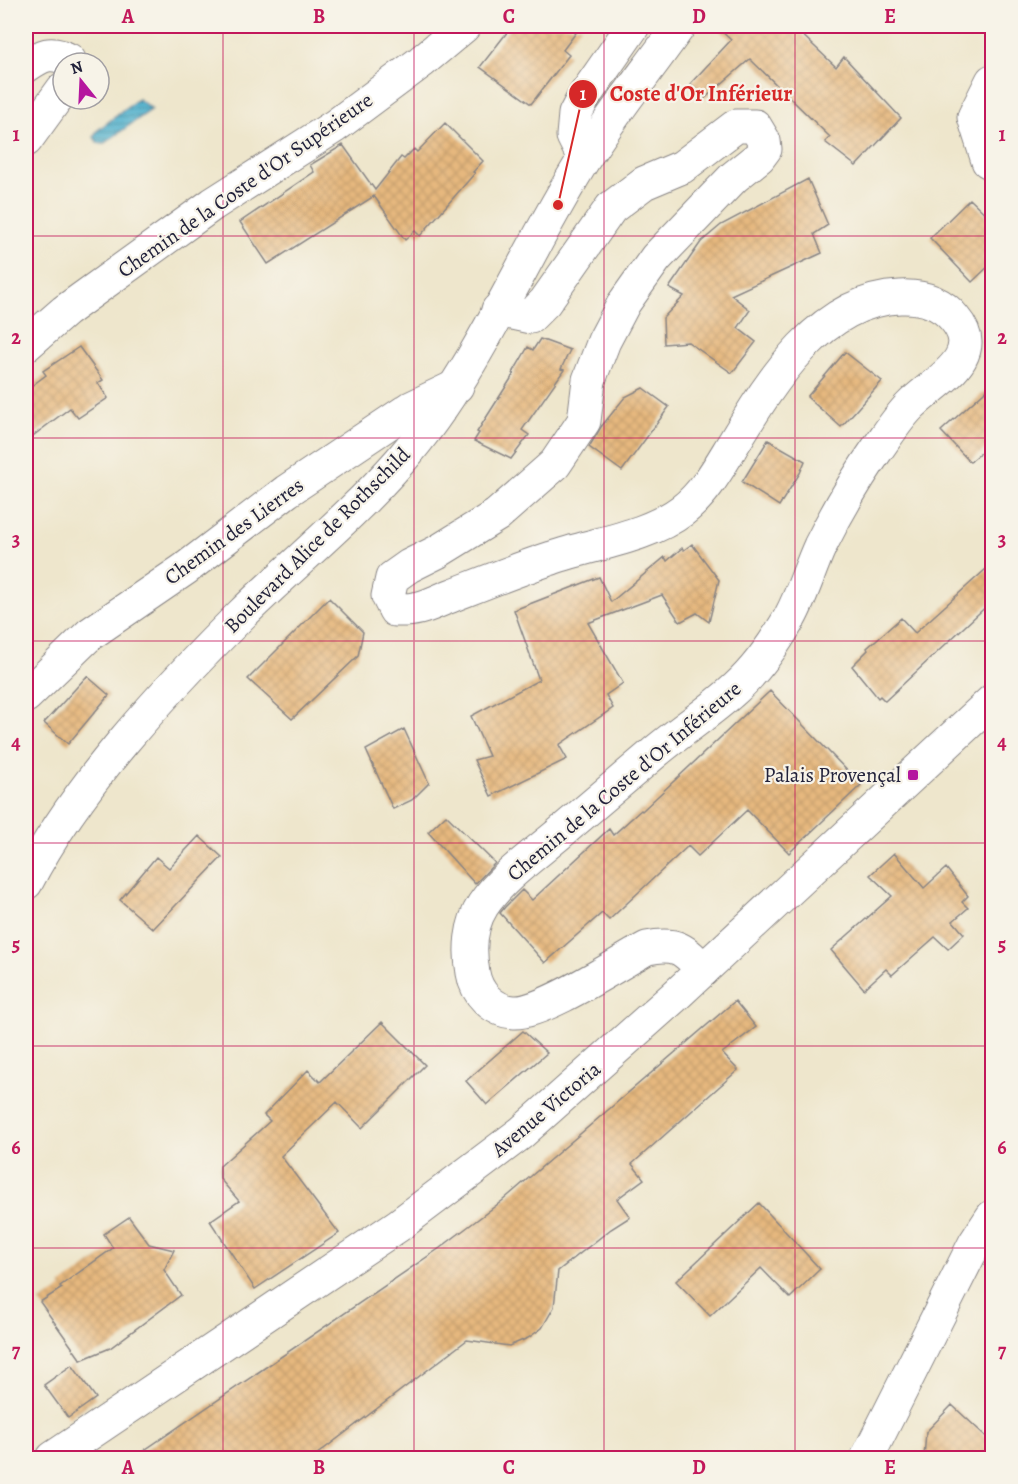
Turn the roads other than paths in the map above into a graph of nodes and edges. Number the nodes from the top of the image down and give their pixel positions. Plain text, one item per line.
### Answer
1 (464, 26) edge
2 (633, 26) edge
3 (679, 26) edge
4 (51, 54) edge
5 (26, 66) edge
6 (993, 81) edge
7 (51, 106) edge
8 (26, 140) edge
9 (584, 158) junction
10 (993, 164) edge
11 (498, 310) junction
12 (26, 345) edge
13 (457, 386) junction
14 (26, 696) edge
15 (993, 702) edge
16 (26, 883) edge
17 (703, 970) junction
18 (993, 1217) edge
19 (53, 1458) edge
20 (867, 1458) edge

1 - 12 street, Chemin de la Coste d'Or Supérieure
2 - 9 street
3 - 9 street, Boulevard Alice de Rothschild
4 - 5 street
6 - 10 street
7 - 8 street
9 - 11 street, Boulevard Alice de Rothschild
11 - 13 street, Boulevard Alice de Rothschild
11 - 17 street, Chemin de la Coste d'Or Inférieure
13 - 14 street, Chemin des Lierres
13 - 16 street, Boulevard Alice de Rothschild
15 - 17 street, Avenue Victoria
17 - 19 street, Avenue Victoria
18 - 20 street

